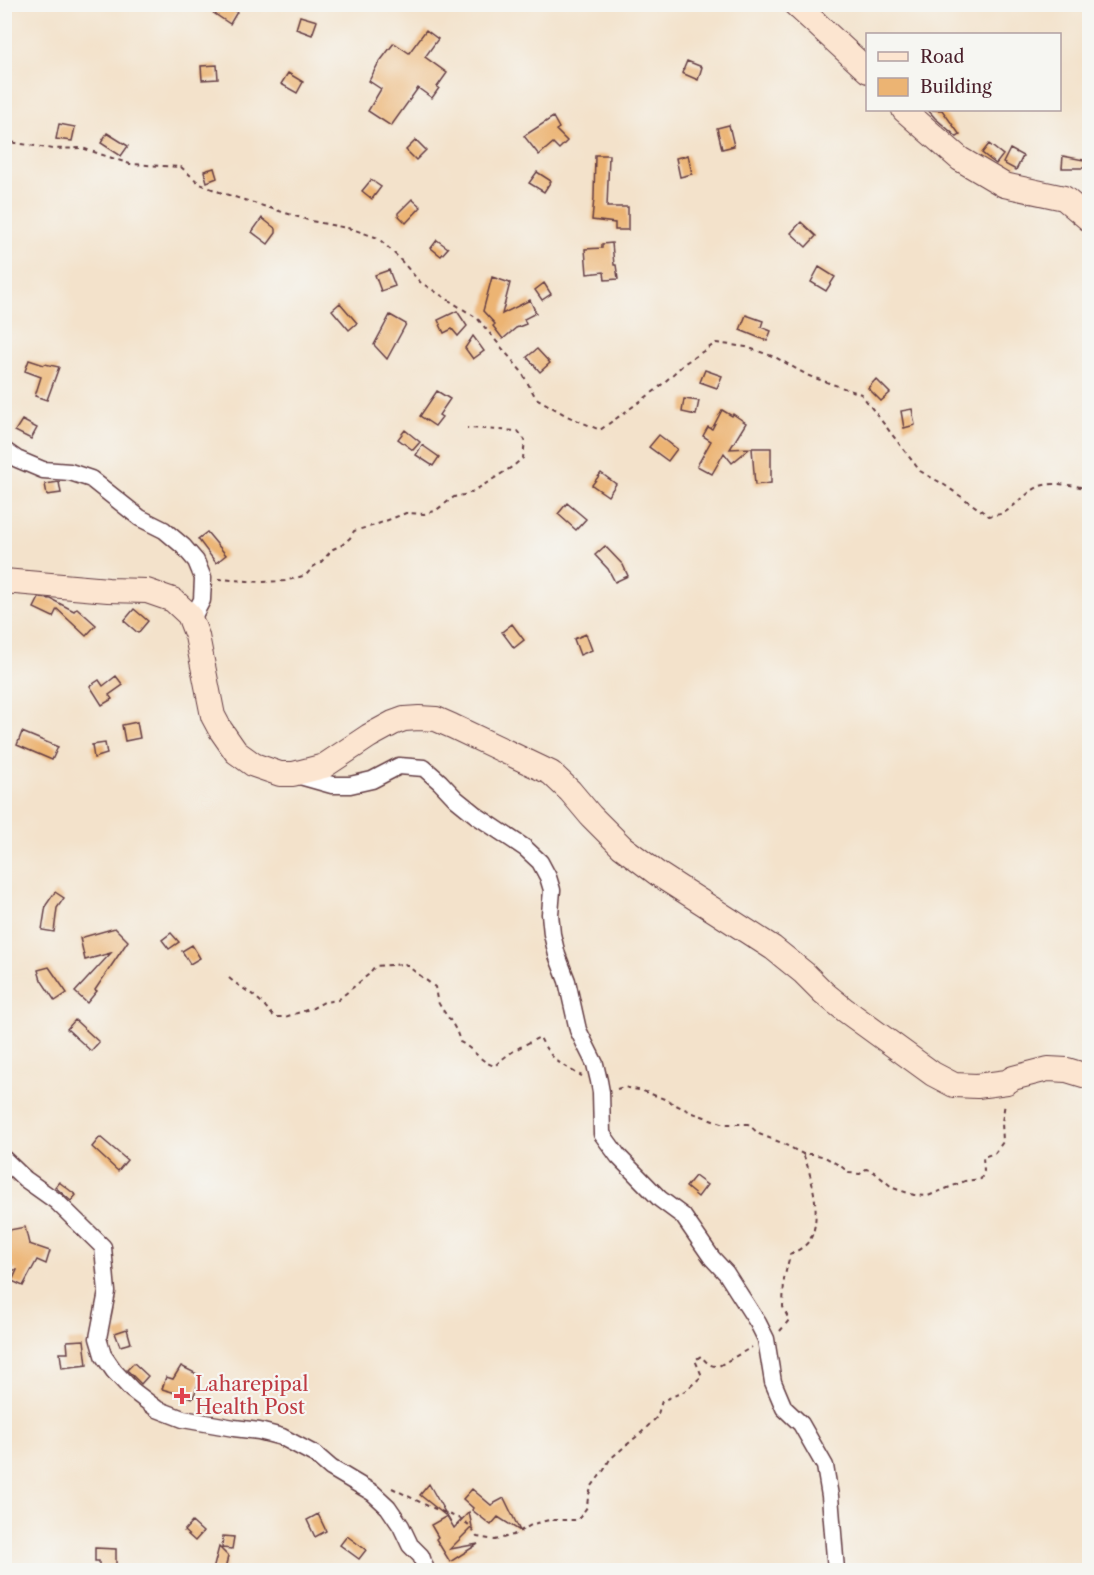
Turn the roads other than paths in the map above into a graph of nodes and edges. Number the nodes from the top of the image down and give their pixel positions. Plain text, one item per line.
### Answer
1 (795, 4) edge
2 (866, 70) edge
3 (905, 111) edge
4 (1089, 220) edge
5 (4, 450) edge
6 (4, 580) edge
7 (191, 621) junction
8 (293, 774) junction
9 (1089, 1077) edge
10 (4, 1160) edge
11 (426, 1570) edge
12 (836, 1570) edge

1 - 2 street
3 - 4 street
5 - 7 street
6 - 7 street
7 - 8 street
8 - 9 street
8 - 12 street
10 - 11 street

